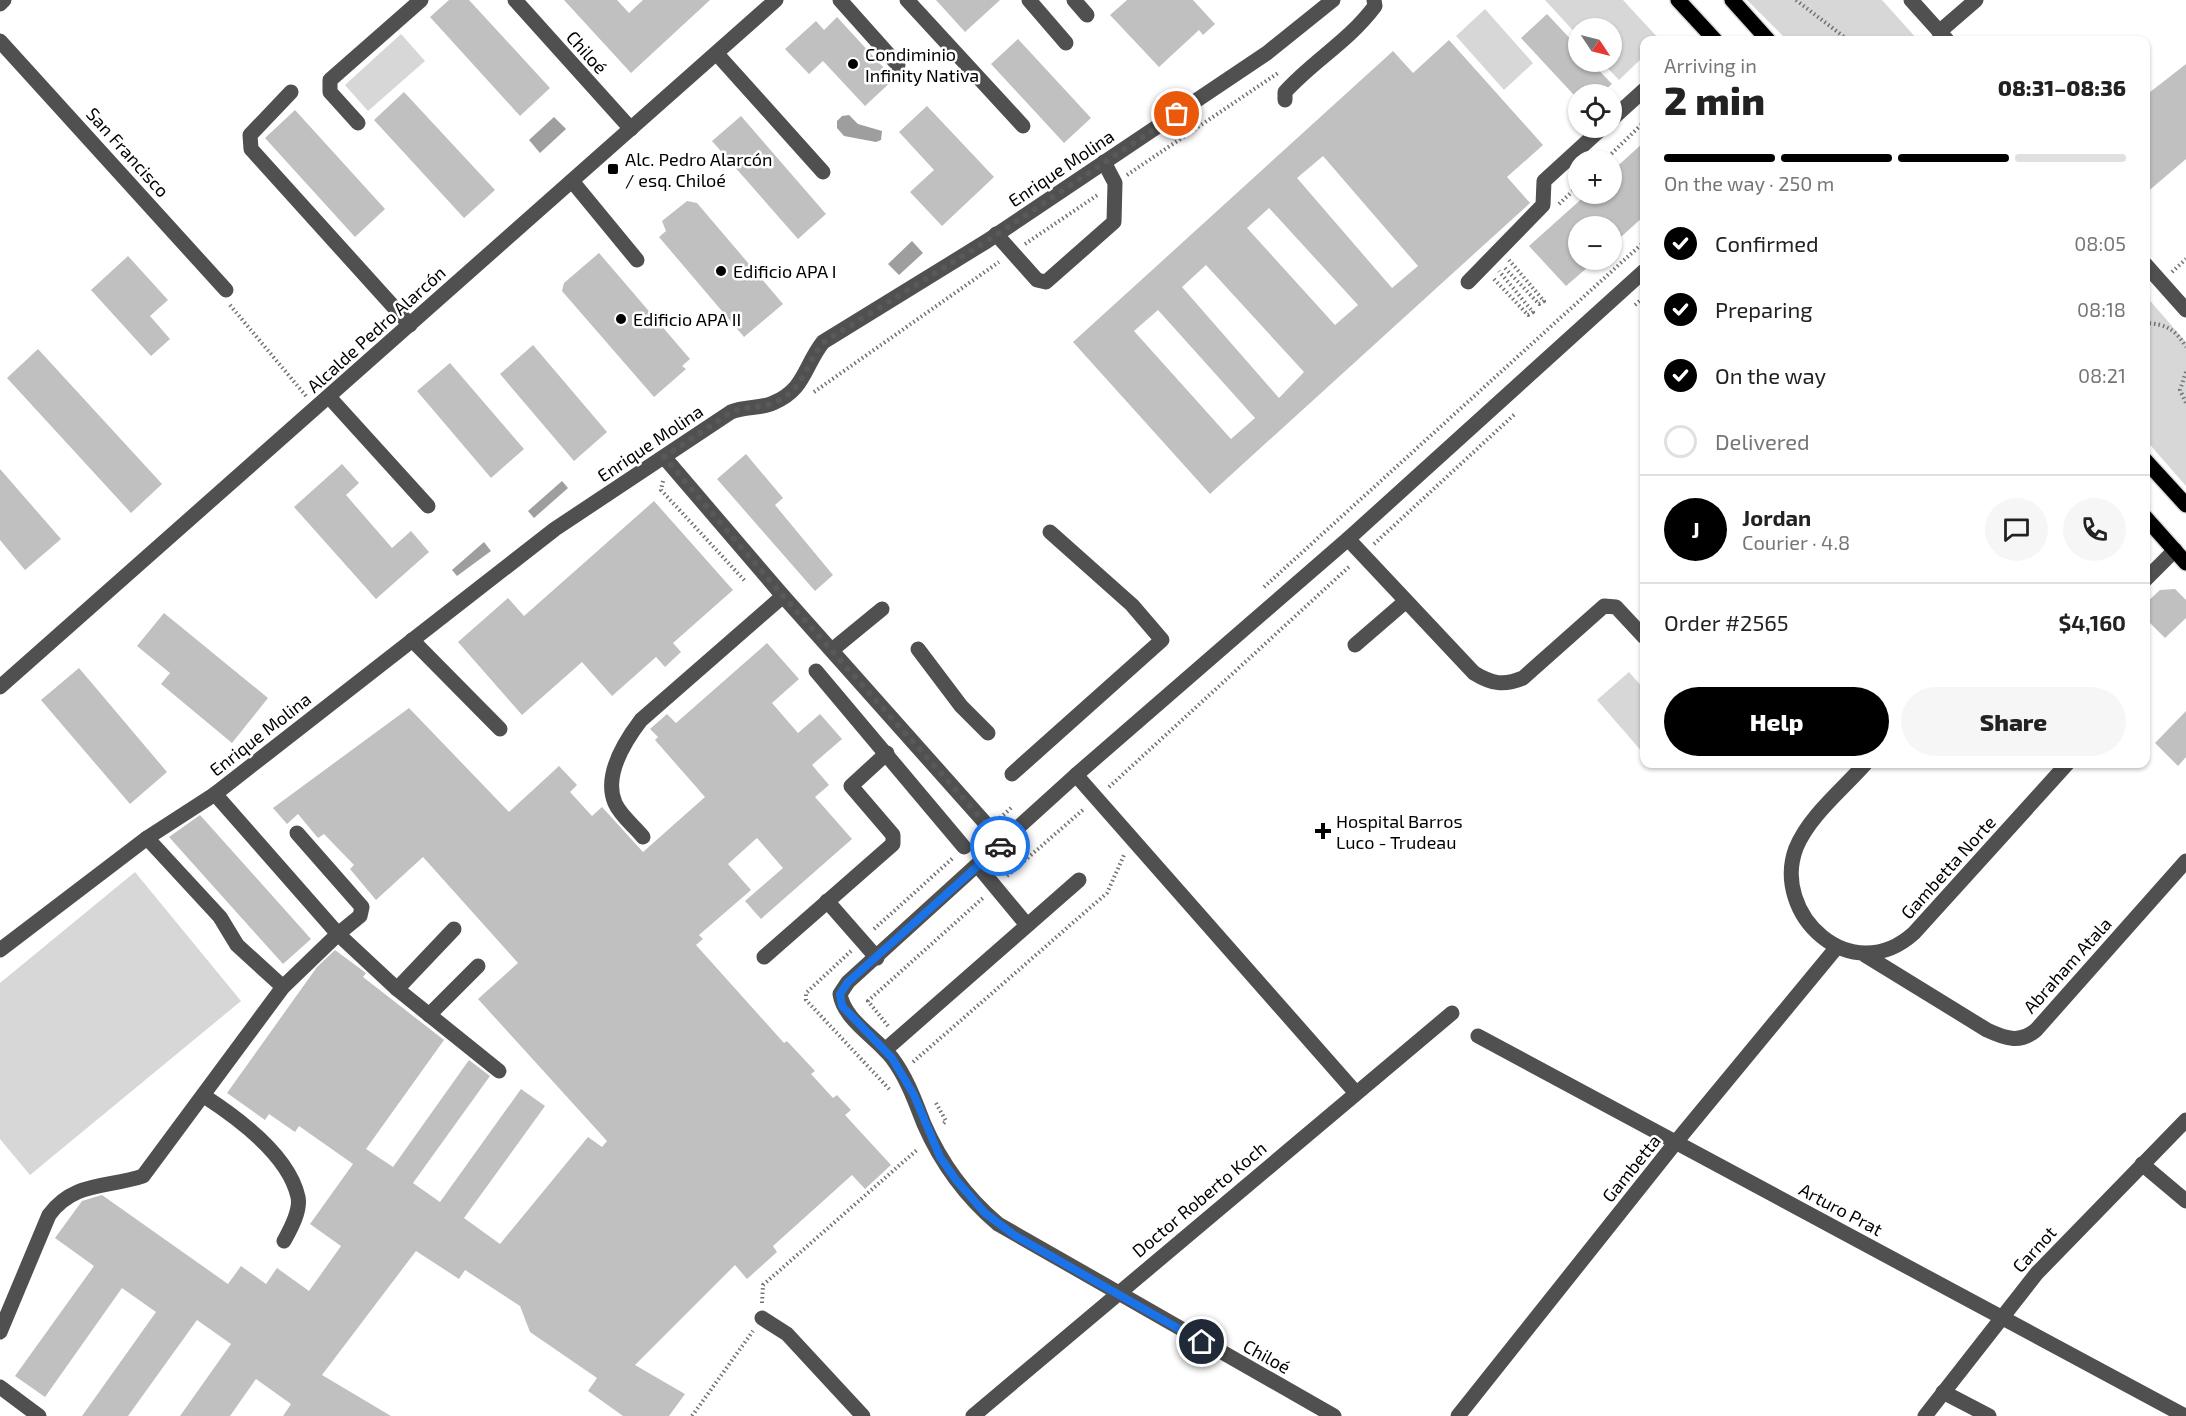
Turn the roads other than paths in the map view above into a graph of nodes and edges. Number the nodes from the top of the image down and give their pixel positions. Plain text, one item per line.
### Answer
1 (4, 0) edge
2 (421, 0) edge
3 (515, 0) edge
4 (840, 0) edge
5 (907, 0) edge
6 (1029, 0) edge
7 (1074, 0) edge
8 (1333, 0) edge
9 (1374, 0) edge
10 (1732, 0) edge
11 (1911, 0) edge
12 (1976, 0) edge
13 (1680, 1) edge
14 (767, 3) edge
15 (0, 4) edge
16 (1087, 15) dead end
17 (1709, 36) edge
18 (1764, 36) edge
19 (1943, 36) edge
20 (0, 41) edge
21 (1066, 43) dead end
22 (717, 54) junction
23 (898, 65) dead end
24 (291, 92) dead end
25 (1640, 94) edge
26 (1285, 100) dead end
27 (1622, 110) edge
28 (358, 123) dead end
29 (1023, 126) dead end
30 (631, 129) junction
31 (1591, 138) edge
32 (1104, 162) junction
33 (823, 172) dead end
34 (572, 181) junction
35 (996, 234) junction
36 (637, 260) dead end
37 (2150, 270) edge
38 (1640, 275) edge
39 (1469, 280) road end
40 (226, 290) road end
41 (2186, 310) edge
42 (410, 325) junction
43 (330, 398) junction
44 (664, 457) junction
45 (2150, 465) edge
46 (2186, 505) edge
47 (428, 506) dead end
48 (2150, 522) edge
49 (1050, 532) dead end
50 (1348, 538) junction
51 (2175, 550) junction
52 (2186, 563) edge
53 (2150, 575) edge
54 (783, 596) junction
55 (1406, 601) junction
56 (882, 609) dead end
57 (1640, 633) edge
58 (412, 640) junction
59 (1356, 645) dead end
60 (918, 649) dead end
61 (832, 650) junction
62 (816, 671) dead end
63 (0, 687) edge
64 (500, 729) dead end
65 (988, 733) dead end
66 (887, 753) junction
67 (1861, 768) edge
68 (2063, 768) edge
69 (1012, 774) dead end
70 (1076, 775) junction
71 (215, 794) junction
72 (297, 833) dead end
73 (643, 837) dead end
74 (147, 838) junction
75 (1003, 843) junction
76 (964, 848) road end
77 (2186, 861) edge
78 (978, 866) junction
79 (1079, 880) dead end
80 (827, 901) junction
81 (1027, 925) junction
82 (454, 929) dead end
83 (338, 934) junction
84 (1837, 947) junction
85 (0, 950) edge
86 (1865, 955) junction
87 (764, 957) dead end
88 (877, 957) junction
89 (478, 966) dead end
90 (283, 987) junction
91 (396, 989) junction
92 (1452, 1013) dead end
93 (429, 1015) junction
94 (1478, 1036) dead end
95 (885, 1050) junction
96 (499, 1071) dead end
97 (1356, 1093) junction
98 (204, 1096) junction
99 (2186, 1120) edge
100 (1676, 1143) junction
101 (2142, 1164) junction
102 (2186, 1201) edge
103 (284, 1241) dead end
104 (1118, 1293) junction
105 (2001, 1317) junction
106 (762, 1318) road end
107 (0, 1332) edge
108 (0, 1387) edge
109 (1943, 1392) junction
110 (39, 1416) edge
111 (863, 1416) edge
112 (973, 1416) edge
113 (1334, 1416) edge
114 (1458, 1416) edge
115 (1924, 1416) edge
116 (1989, 1416) edge
117 (2185, 1416) edge

1 - 15 street
2 - 28 street
3 - 30 street, Chiloé
4 - 23 street
5 - 29 street
6 - 21 street
7 - 16 street
8 - 32 street, Enrique Molina
9 - 26 street
10 - 18 main road
11 - 19 street
12 - 19 street
13 - 17 main road
14 - 22 street, Alcalde Pedro Alarcón
20 - 40 street, San Francisco
22 - 30 street, Alcalde Pedro Alarcón
22 - 33 street
24 - 42 street
25 - 27 street
30 - 34 street, Alcalde Pedro Alarcón
31 - 39 street
32 - 35 street, Enrique Molina
32 - 35 street
34 - 36 street
34 - 42 street, Alcalde Pedro Alarcón
35 - 44 street, Enrique Molina
37 - 41 street
38 - 50 street
42 - 43 street, Alcalde Pedro Alarcón
43 - 47 street
43 - 63 street, Alcalde Pedro Alarcón
44 - 54 street
44 - 58 street, Enrique Molina
45 - 46 main road
48 - 51 main road
49 - 69 street
50 - 55 street
50 - 70 street
51 - 52 main road
51 - 53 street
54 - 61 street
54 - 73 street
55 - 57 street
55 - 59 street
56 - 61 street
58 - 64 street
58 - 71 street, Enrique Molina
60 - 65 street
61 - 75 street
62 - 66 street
66 - 76 street
66 - 80 street
67 - 84 street
68 - 86 street, Gambetta Norte
70 - 75 street
70 - 97 street
71 - 74 street, Enrique Molina
71 - 83 street
72 - 83 street
74 - 85 street, Enrique Molina
74 - 90 street
75 - 78 street
77 - 86 street, Abraham Atala
78 - 81 street
78 - 88 street
79 - 81 street
80 - 87 street
80 - 88 street
81 - 95 street
82 - 91 street
83 - 90 street
83 - 91 street
84 - 86 street
84 - 100 street, Gambetta
88 - 95 street, Chiloé
89 - 93 street
90 - 98 street
91 - 93 street
92 - 97 street, Doctor Roberto Koch
93 - 96 street
94 - 100 street, Arturo Prat
95 - 104 street, Chiloé
97 - 104 street, Doctor Roberto Koch
98 - 103 street
98 - 107 street
99 - 101 street, Carnot
100 - 105 street, Arturo Prat
100 - 114 street, Gambetta
101 - 102 street
101 - 105 street, Carnot
104 - 112 street, Doctor Roberto Koch
104 - 113 street, Chiloé
105 - 109 street, Carnot
105 - 117 street, Arturo Prat
106 - 111 street
108 - 110 street
109 - 115 street, Carnot
109 - 116 street

